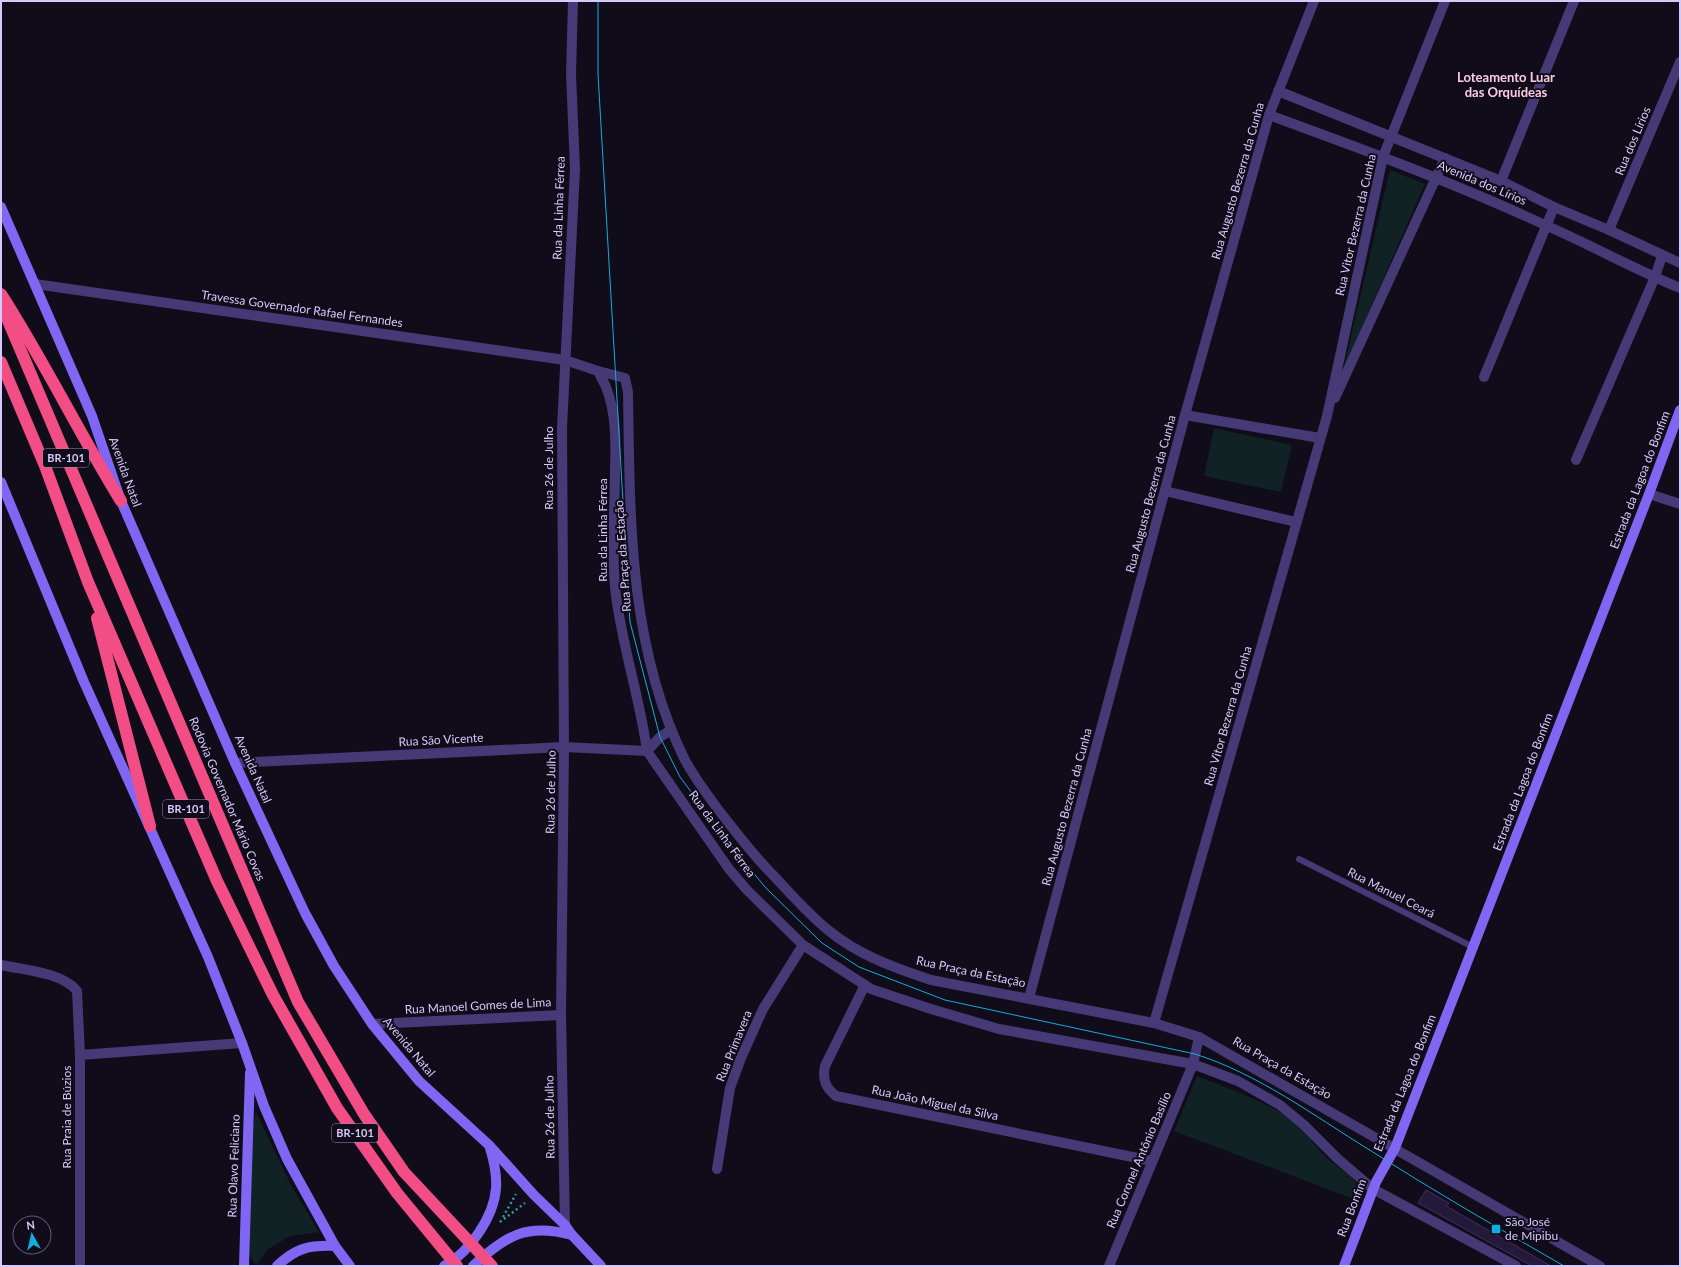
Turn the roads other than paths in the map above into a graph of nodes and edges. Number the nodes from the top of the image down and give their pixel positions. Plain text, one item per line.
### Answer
1 (573, 1) edge
2 (1314, 1) edge
3 (1445, 1) edge
4 (1574, 1) edge
5 (1680, 62) edge
6 (1278, 91) junction
7 (1269, 115) junction
8 (1391, 137) junction
9 (1383, 156) junction
10 (1445, 158) junction
11 (1436, 177) junction
12 (1501, 181) junction
13 (1, 207) edge
14 (1554, 207) junction
15 (1546, 225) junction
16 (1609, 230) junction
17 (1662, 256) junction
18 (1680, 264) edge
19 (1655, 277) junction
20 (34, 284) junction
21 (1680, 288) edge
22 (1, 294) edge
23 (1, 304) edge
24 (565, 360) junction
25 (1, 362) edge
26 (598, 371) junction
27 (1484, 377) dead end
28 (1680, 410) edge
29 (1185, 416) junction
30 (1327, 416) junction
31 (1320, 438) junction
32 (1576, 460) dead end
33 (1, 482) edge
34 (1165, 490) junction
35 (1649, 494) junction
36 (121, 501) junction
37 (1680, 504) edge
38 (1296, 522) junction
39 (88, 582) junction
40 (671, 730) junction
41 (564, 747) junction
42 (647, 752) junction
43 (235, 763) junction
44 (150, 826) junction
45 (1299, 858) dead end
46 (803, 944) junction
47 (1473, 947) junction
48 (1, 965) edge
49 (868, 987) junction
50 (1029, 998) junction
51 (561, 1015) junction
52 (1154, 1023) junction
53 (372, 1024) junction
54 (1199, 1037) junction
55 (242, 1043) junction
56 (80, 1055) junction
57 (1193, 1064) junction
58 (250, 1067) junction
59 (490, 1146) junction
60 (1396, 1148) junction
61 (1152, 1162) junction
62 (1388, 1162) joint
63 (717, 1169) dead end
64 (1373, 1189) junction
65 (566, 1225) junction
66 (572, 1236) junction
67 (470, 1244) junction
68 (335, 1246) junction
69 (483, 1257) junction
70 (451, 1264) edge
71 (1112, 1265) edge
72 (80, 1266) edge
73 (244, 1266) edge
74 (278, 1266) edge
75 (350, 1266) edge
76 (473, 1266) edge
77 (492, 1266) edge
78 (601, 1266) edge
79 (1344, 1266) edge
80 (1516, 1266) edge
81 (1600, 1266) edge

1 - 24 street, Rua da Linha Férrea
2 - 6 street, Rua Augusto Bezerra da Cunha
3 - 8 street, Rua Vitor Bezerra da Cunha
4 - 12 street
5 - 16 street, Rua dos Lírios
6 - 7 street, Rua Augusto Bezerra da Cunha
6 - 8 street, Avenida dos Lírios
7 - 9 street, Avenida dos Lírios
7 - 29 street, Rua Augusto Bezerra da Cunha
8 - 9 street, Rua Vitor Bezerra da Cunha
8 - 10 street, Avenida dos Lírios
9 - 11 street, Avenida dos Lírios
9 - 30 street, Rua Vitor Bezerra da Cunha
10 - 11 street, Rua Vitor Bezerra da Cunha
10 - 12 street, Avenida dos Lírios
11 - 15 street, Avenida dos Lírios
11 - 30 street, Rua Vitor Bezerra da Cunha
12 - 14 street, Avenida dos Lírios
13 - 20 main road, Avenida Natal
14 - 15 street
14 - 16 street, Avenida dos Lírios
15 - 19 street, Avenida dos Lírios
15 - 27 street
16 - 17 street, Avenida dos Lírios
17 - 18 street, Avenida dos Lírios
17 - 19 street
19 - 21 street, Avenida dos Lírios
19 - 32 street
20 - 24 street, Travessa Governador Rafael Fernandes
20 - 36 main road, Avenida Natal
22 - 36 highway
23 - 67 highway, Rodovia Governador Mário Covas / BR-101
24 - 26 street
24 - 41 street, Rua 26 de Julho
25 - 39 highway, BR-101
26 - 40 street, Rua Praça da Estação
26 - 42 street, Rua da Linha Férrea
28 - 35 main road, Estrada da Lagoa do Bonfim
29 - 31 street
29 - 34 street, Rua Augusto Bezerra da Cunha
30 - 31 street, Rua Vitor Bezerra da Cunha
31 - 38 street, Rua Vitor Bezerra da Cunha
33 - 44 main road
34 - 38 street
34 - 50 street, Rua Augusto Bezerra da Cunha
35 - 37 street
35 - 47 main road, Estrada da Lagoa do Bonfim
36 - 43 main road, Avenida Natal
38 - 52 street, Rua Vitor Bezerra da Cunha
39 - 44 highway
39 - 70 highway, BR-101
40 - 42 street
40 - 50 street, Rua Praça da Estação
41 - 42 street, Rua São Vicente
41 - 43 street, Rua São Vicente
41 - 51 street, Rua 26 de Julho
42 - 46 street, Rua da Linha Férrea
43 - 53 main road, Avenida Natal
44 - 55 main road
45 - 47 lane, Rua Manuel Ceará
46 - 49 street, Rua da Linha Férrea
46 - 63 street, Rua Primavera
47 - 60 main road, Estrada da Lagoa do Bonfim
48 - 56 street, Rua Praia de Búzios
49 - 57 street
49 - 61 street, Rua João Miguel da Silva
50 - 52 street, Rua Praça da Estação
51 - 53 street, Rua Manoel Gomes de Lima
51 - 65 street, Rua 26 de Julho
52 - 54 street, Rua Praça da Estação
53 - 59 main road, Avenida Natal
54 - 57 street, Rua Coronel Antônio Basílio
54 - 60 street, Rua Praça da Estação
55 - 56 street
55 - 58 main road
56 - 72 street, Rua Praia de Búzios
57 - 61 street, Rua Coronel Antônio Basílio
57 - 64 street
58 - 68 main road
58 - 73 main road, Rua Olavo Feliciano
59 - 65 main road, Avenida Natal
59 - 67 main road
60 - 62 main road, Estrada da Lagoa do Bonfim
60 - 81 street, Rua Praça da Estação
61 - 71 street, Rua Coronel Antônio Basílio
62 - 64 main road, Rua Bonfim
64 - 79 main road, Rua Bonfim
64 - 80 street
65 - 66 main road, Avenida Natal
66 - 69 main road
66 - 78 main road, Avenida Natal
67 - 69 highway, Rodovia Governador Mário Covas / BR-101
67 - 70 main road
68 - 74 main road
68 - 75 main road
69 - 76 main road
69 - 77 highway, Rodovia Governador Mário Covas / BR-101

